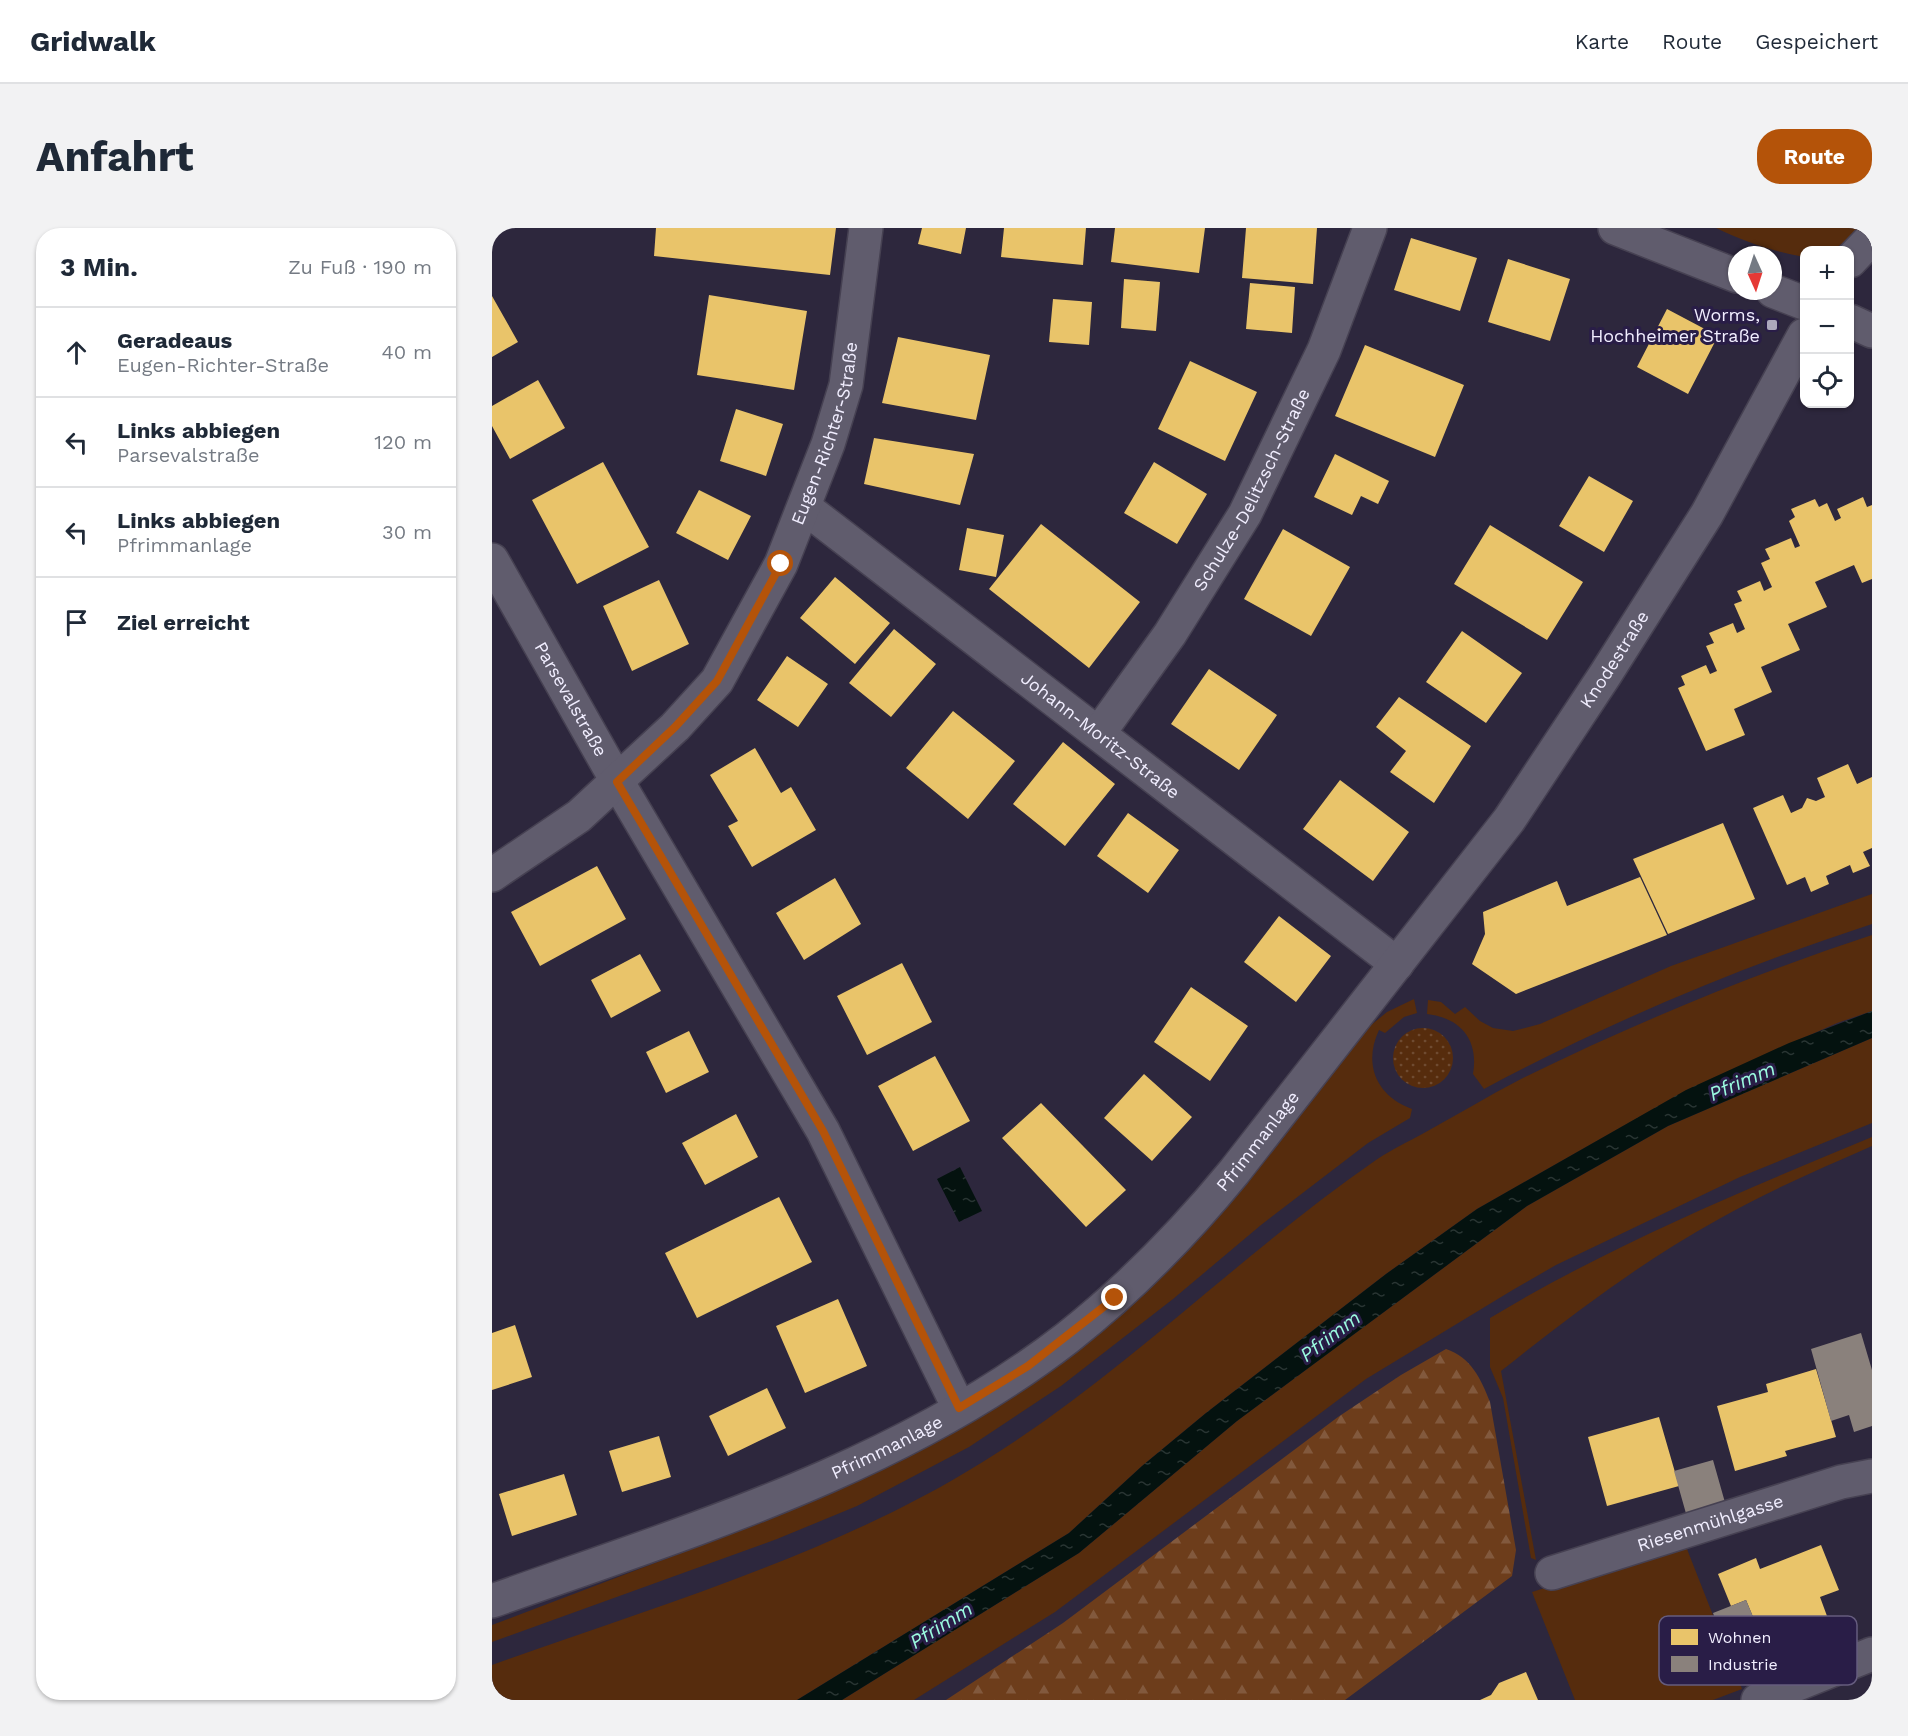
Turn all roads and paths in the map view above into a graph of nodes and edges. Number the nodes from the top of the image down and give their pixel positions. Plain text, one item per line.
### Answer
1 (866, 228) edge
2 (1370, 228) edge
3 (1615, 228) edge
4 (1872, 238) edge
5 (1854, 257) edge
6 (1728, 272) edge
7 (1782, 294) edge
8 (1800, 301) edge
9 (1854, 323) edge
10 (1872, 331) edge
11 (1800, 342) edge
12 (804, 507) junction
13 (492, 560) edge
14 (1099, 733) junction
15 (617, 782) junction
16 (492, 875) edge
17 (1396, 964) junction
18 (959, 1408) junction
19 (1872, 1476) edge
20 (1552, 1573) dead end
21 (492, 1601) edge
22 (1872, 1654) edge
23 (1857, 1660) edge
24 (1795, 1685) edge
25 (1758, 1700) edge

1 - 12 street, Eugen-Richter-Straße
2 - 14 street, Schulze-Delitzsch-Straße
3 - 6 street
4 - 5 street
7 - 8 street
9 - 10 street
11 - 17 street, Knodestraße
12 - 14 street, Johann-Moritz-Straße
12 - 15 street, Eugen-Richter-Straße
13 - 15 street, Parsevalstraße
14 - 17 street, Johann-Moritz-Straße
15 - 16 street, Eugen-Richter-Straße
15 - 18 street, Parsevalstraße
17 - 18 street, Pfrimmanlage
18 - 21 street, Pfrimmanlage
19 - 20 street, Riesenmühlgasse
22 - 23 street
24 - 25 street

